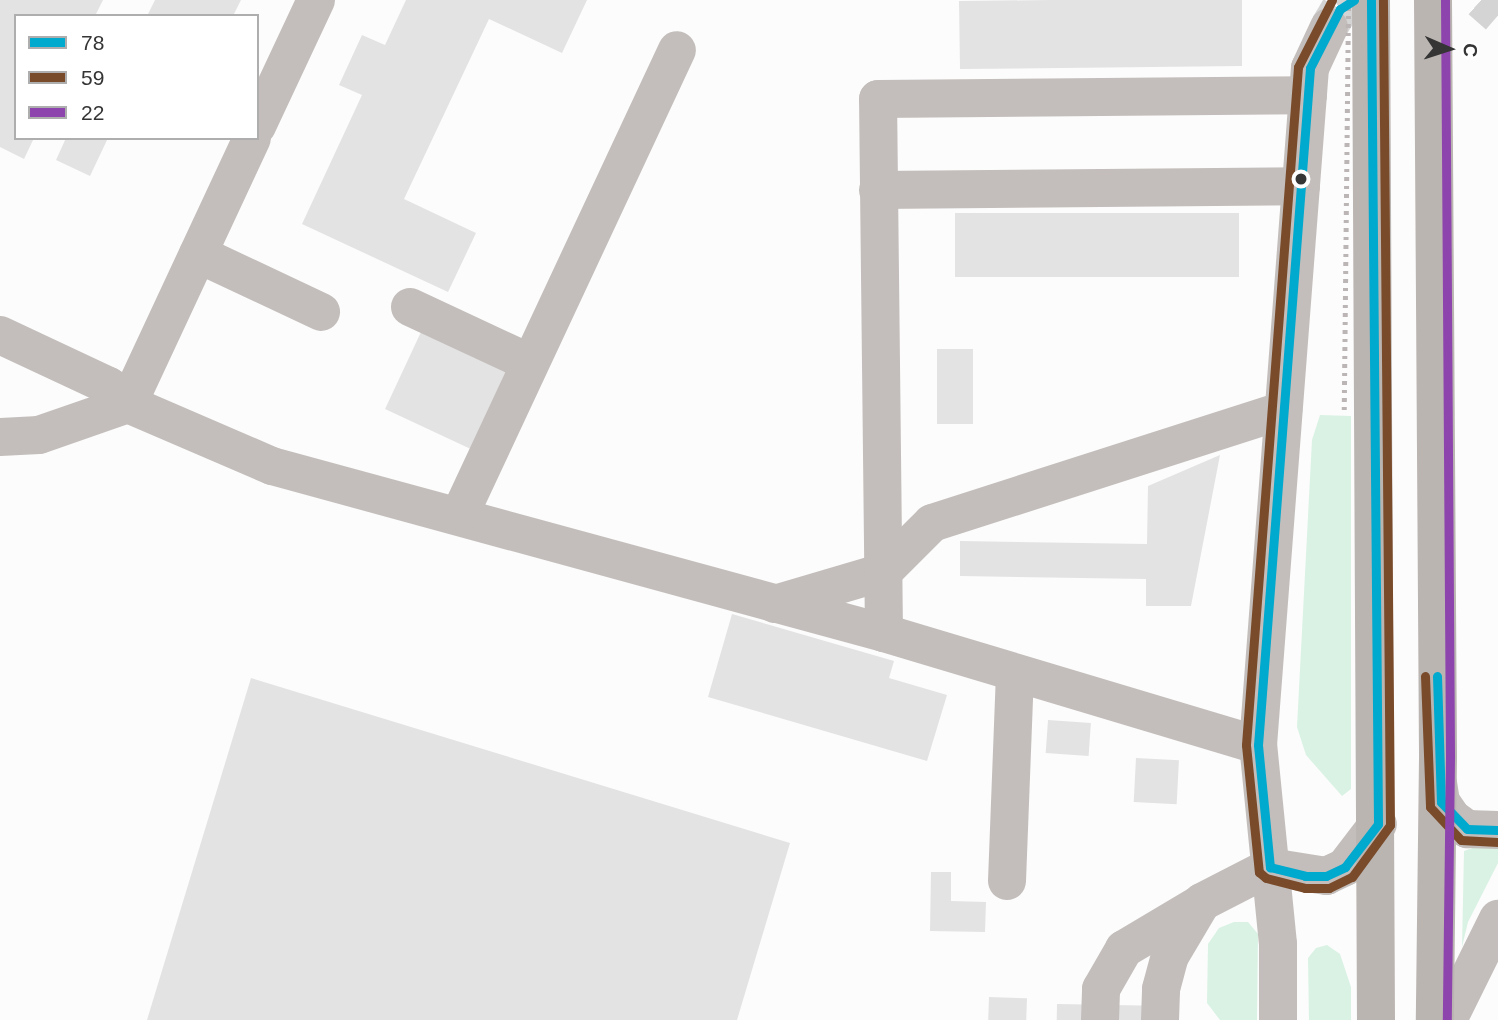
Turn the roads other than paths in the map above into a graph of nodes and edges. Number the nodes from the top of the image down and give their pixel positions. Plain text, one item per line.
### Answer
1 (316, 0) edge
2 (1371, 0) edge
3 (1433, 0) edge
4 (1338, 13) tunnel mouth
5 (677, 50) dead end
6 (1308, 95) junction
7 (259, 123) edge
8 (251, 140) edge
9 (1301, 186) junction
10 (878, 190) junction
11 (198, 254) junction
12 (410, 307) dead end
13 (321, 312) dead end
14 (0, 335) edge
15 (530, 363) junction
16 (128, 404) junction
17 (1283, 411) junction
18 (0, 437) edge
19 (460, 514) junction
20 (883, 572) junction
21 (773, 604) junction
22 (884, 633) junction
23 (1015, 673) junction
24 (1258, 745) junction
25 (1438, 783) junction
26 (1378, 824) junction
27 (1498, 830) edge
28 (1270, 867) junction
29 (1007, 881) dead end
30 (1202, 902) junction
31 (1498, 919) edge
32 (1100, 1020) edge
33 (1160, 1020) edge
34 (1278, 1020) edge
35 (1377, 1020) edge
36 (1435, 1020) edge
37 (1448, 1020) edge

1 - 7 street
2 - 26 main road
3 - 25 main road
4 - 6 street
5 - 15 street
6 - 9 street
6 - 10 street
8 - 11 street
9 - 10 street
9 - 17 street
10 - 20 street
11 - 13 street
11 - 16 street
12 - 15 street
14 - 16 street
15 - 19 street
16 - 18 street
16 - 19 street
17 - 20 street
17 - 24 street
19 - 21 street
20 - 21 street
20 - 22 street
21 - 22 street
22 - 23 street
23 - 24 street
23 - 29 street
24 - 28 street
25 - 27 street
25 - 36 main road
26 - 28 street
26 - 35 main road
28 - 30 street
28 - 34 street
30 - 32 street
30 - 33 street
31 - 37 street

